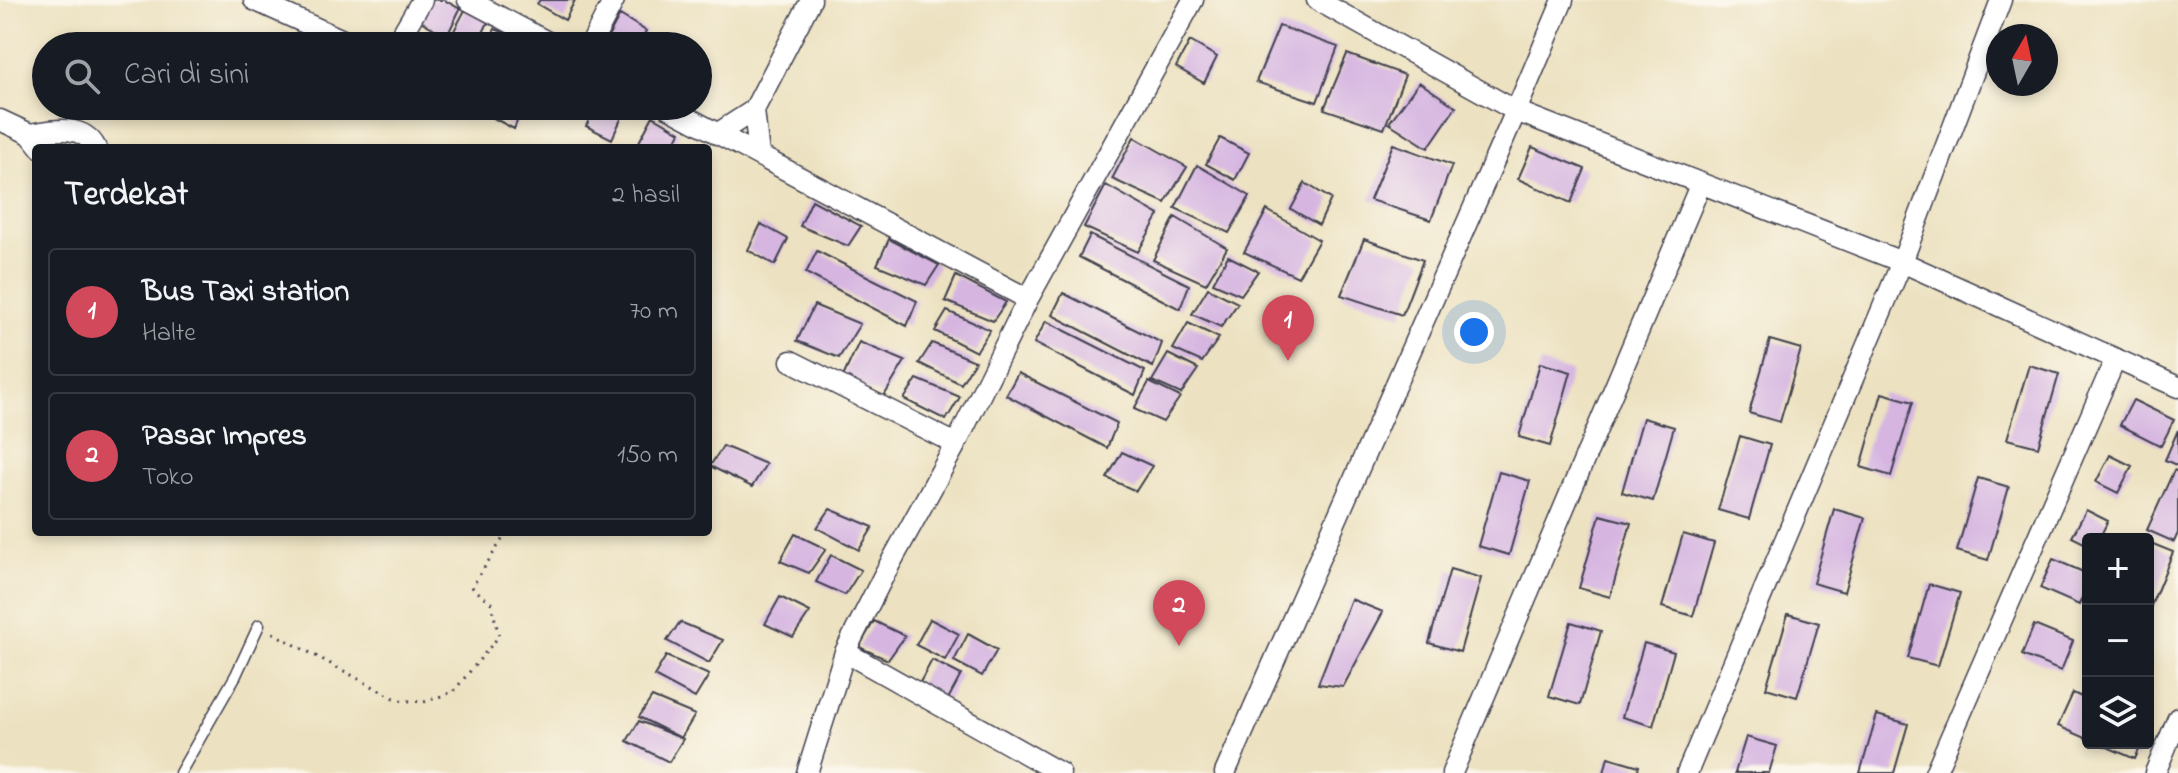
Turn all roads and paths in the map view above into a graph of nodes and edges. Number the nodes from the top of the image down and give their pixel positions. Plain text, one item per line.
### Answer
1 (254, 0) edge
2 (422, 0) edge
3 (468, 0) edge
4 (614, 0) edge
5 (811, 0) edge
6 (1193, 0) edge
7 (1317, 0) edge
8 (1563, 0) edge
9 (2001, 0) edge
10 (282, 5) edge
11 (331, 32) edge
12 (403, 32) edge
13 (529, 32) edge
14 (597, 32) edge
15 (754, 110) junction
16 (1516, 111) junction
17 (0, 120) edge
18 (692, 120) edge
19 (717, 134) junction
20 (35, 141) edge
21 (94, 144) edge
22 (759, 155) junction
23 (1701, 183) junction
24 (1902, 262) junction
25 (1028, 299) junction
26 (2115, 360) junction
27 (791, 361) dead end
28 (2178, 387) edge
29 (956, 444) junction
30 (504, 536) edge
31 (259, 625) joint
32 (845, 652) junction
33 (2178, 718) edge
34 (180, 773) edge
35 (807, 773) edge
36 (1060, 773) edge
37 (1225, 773) edge
38 (1452, 773) edge
39 (1687, 773) edge
40 (1935, 773) edge
41 (2155, 773) edge

1 - 10 street
2 - 12 street
3 - 13 street
4 - 14 street
5 - 15 street
6 - 25 street
7 - 16 street
8 - 16 street
9 - 24 street
10 - 11 street
15 - 19 street
15 - 22 street
16 - 23 street
16 - 37 street
17 - 20 street
18 - 19 street
19 - 22 street
20 - 21 street
22 - 25 street
23 - 24 street
23 - 38 street
24 - 26 street
24 - 39 street
25 - 29 street
26 - 28 street
26 - 40 street
27 - 29 street
29 - 32 street
30 - 31 path
31 - 34 lane
32 - 35 street
32 - 36 street
33 - 41 street

